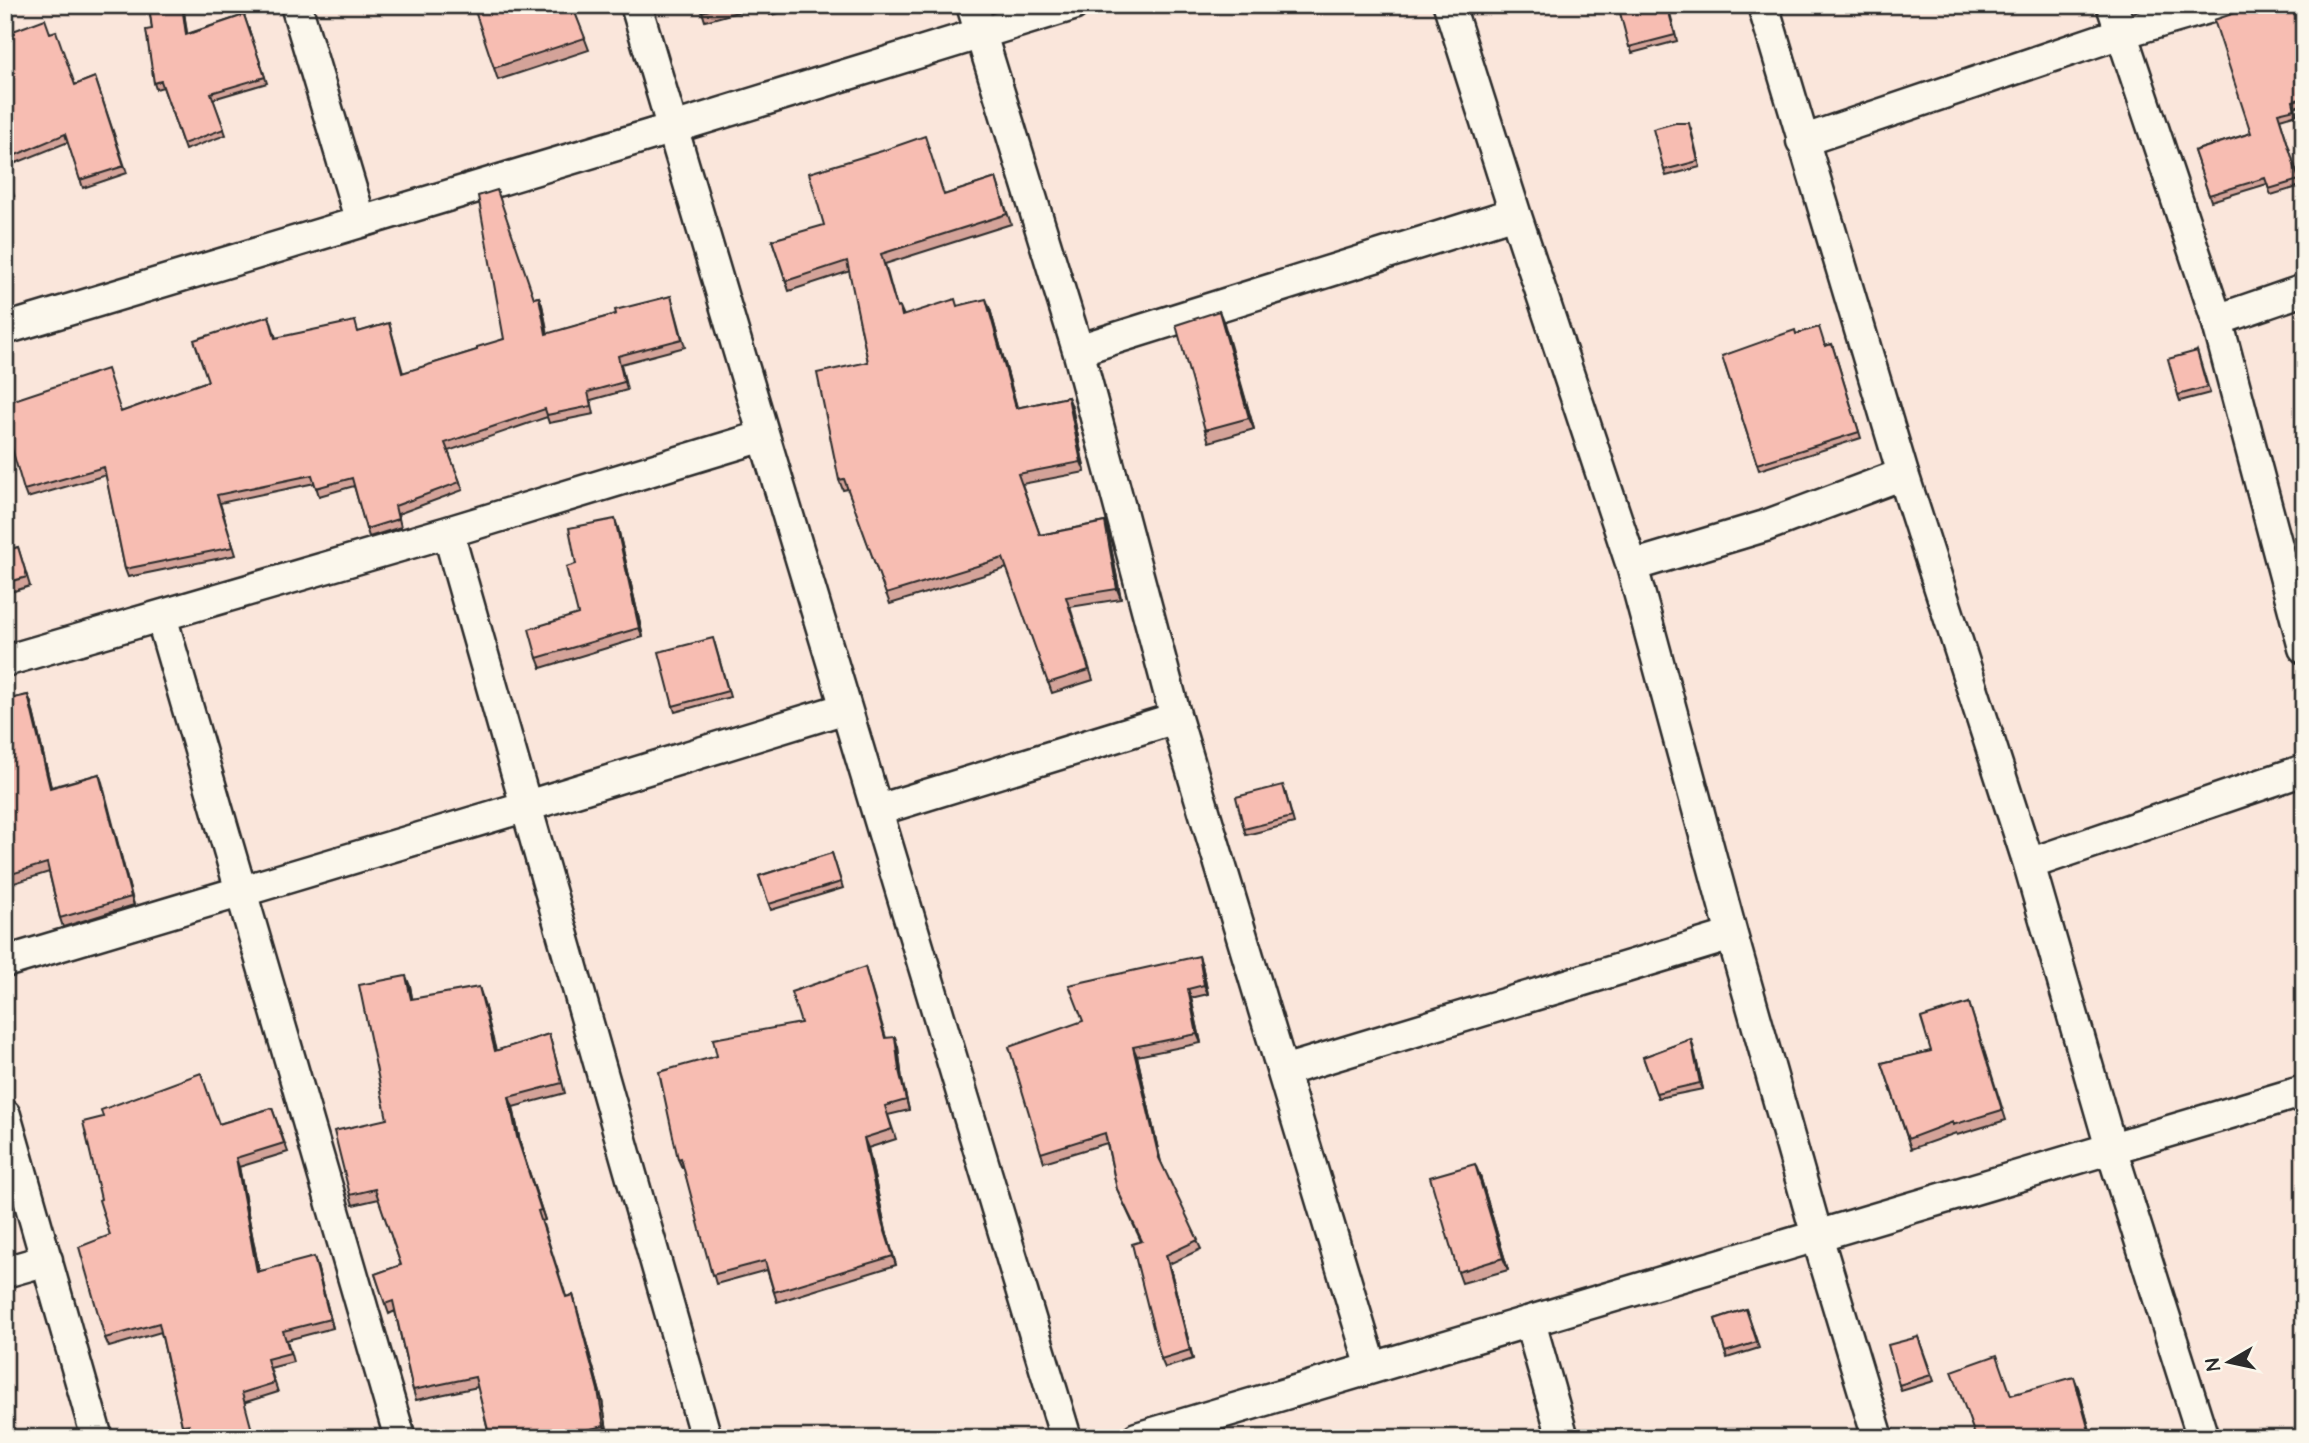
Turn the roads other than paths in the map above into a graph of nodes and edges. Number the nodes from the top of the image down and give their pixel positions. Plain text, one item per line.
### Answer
1 (296, 5) edge
2 (636, 5) edge
3 (972, 5) edge
4 (1073, 5) edge
5 (1450, 5) edge
6 (1763, 5) edge
7 (2112, 5) edge
8 (2218, 5) edge
9 (2121, 33) junction
10 (980, 34) junction
11 (673, 128) junction
12 (1802, 141) junction
13 (1515, 214) junction
14 (362, 222) junction
15 (2304, 290) edge
16 (2217, 320) junction
17 (5, 329) edge
18 (1078, 349) junction
19 (764, 436) junction
20 (1903, 474) junction
21 (448, 532) junction
22 (1632, 566) junction
23 (160, 616) junction
24 (2304, 648) edge
25 (5, 661) edge
26 (846, 708) junction
27 (1176, 718) junction
28 (2304, 770) edge
29 (527, 806) junction
30 (878, 810) junction
31 (2029, 864) junction
32 (239, 891) junction
33 (1732, 935) junction
34 (5, 962) edge
35 (1283, 1071) junction
36 (2304, 1091) edge
37 (5, 1115) edge
38 (2111, 1148) junction
39 (1817, 1236) junction
40 (47, 1260) junction
41 (5, 1272) edge
42 (1530, 1322) junction
43 (1372, 1368) junction
44 (97, 1438) edge
45 (400, 1438) edge
46 (706, 1438) edge
47 (1066, 1438) edge
48 (1137, 1438) edge
49 (1563, 1438) edge
50 (1878, 1438) edge
51 (2203, 1438) edge

1 - 14 street
2 - 11 street
3 - 10 street
4 - 10 street
5 - 13 street
6 - 12 street
7 - 9 street
8 - 9 street
9 - 12 street
9 - 16 street
10 - 11 street
10 - 18 street
11 - 14 street
11 - 19 street
12 - 20 street
13 - 18 street
13 - 22 street
14 - 17 street
15 - 16 street
16 - 24 street
18 - 27 street
19 - 21 street
19 - 26 street
20 - 22 street
20 - 31 street
21 - 23 street
21 - 29 street
22 - 33 street
23 - 25 street
23 - 32 street
26 - 29 street
26 - 30 street
27 - 30 street
27 - 35 street
28 - 31 street
29 - 32 street
29 - 46 street
30 - 47 street
31 - 38 street
32 - 34 street
32 - 45 street
33 - 35 street
33 - 39 street
35 - 43 street
36 - 38 street
37 - 40 street
38 - 39 street
38 - 51 street
39 - 42 street
39 - 50 street
40 - 41 street
40 - 44 street
42 - 43 street
42 - 49 street
43 - 48 street

